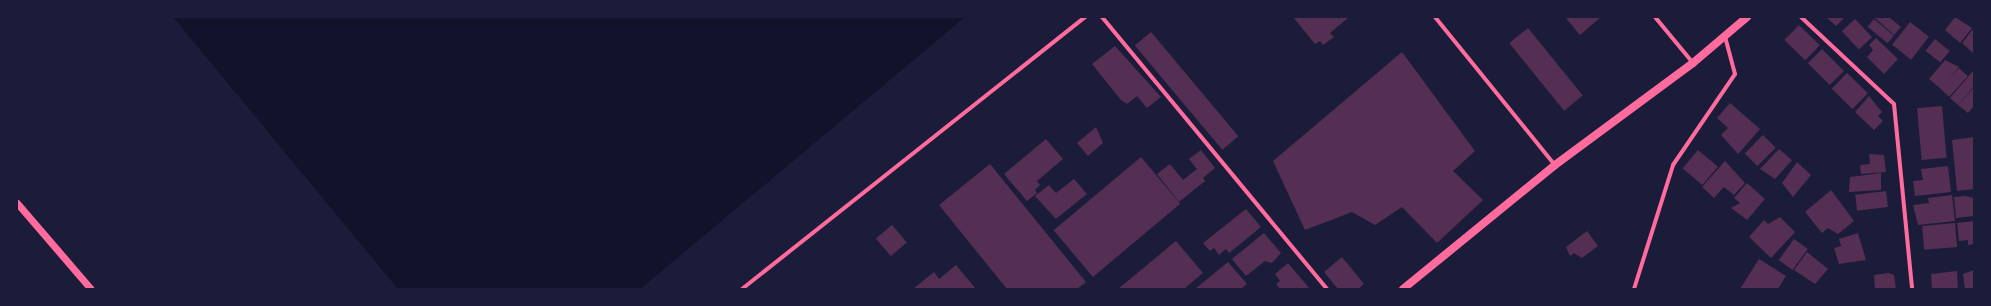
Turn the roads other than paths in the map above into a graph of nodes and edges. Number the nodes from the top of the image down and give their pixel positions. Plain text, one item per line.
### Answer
1 (1084, 17) edge
2 (1102, 17) edge
3 (1434, 17) edge
4 (1655, 17) edge
5 (1747, 17) edge
6 (1801, 17) edge
7 (1725, 37) junction
8 (1694, 63) junction
9 (1555, 165) junction
10 (17, 203) edge
11 (91, 289) edge
12 (742, 289) edge
13 (1326, 289) edge
14 (1403, 289) edge
15 (1634, 289) edge
16 (1912, 289) edge

1 - 12 street
2 - 13 street
3 - 9 street
4 - 8 street
5 - 7 main road
6 - 16 street
7 - 8 main road
7 - 15 street
8 - 9 main road
9 - 14 main road
10 - 11 street

